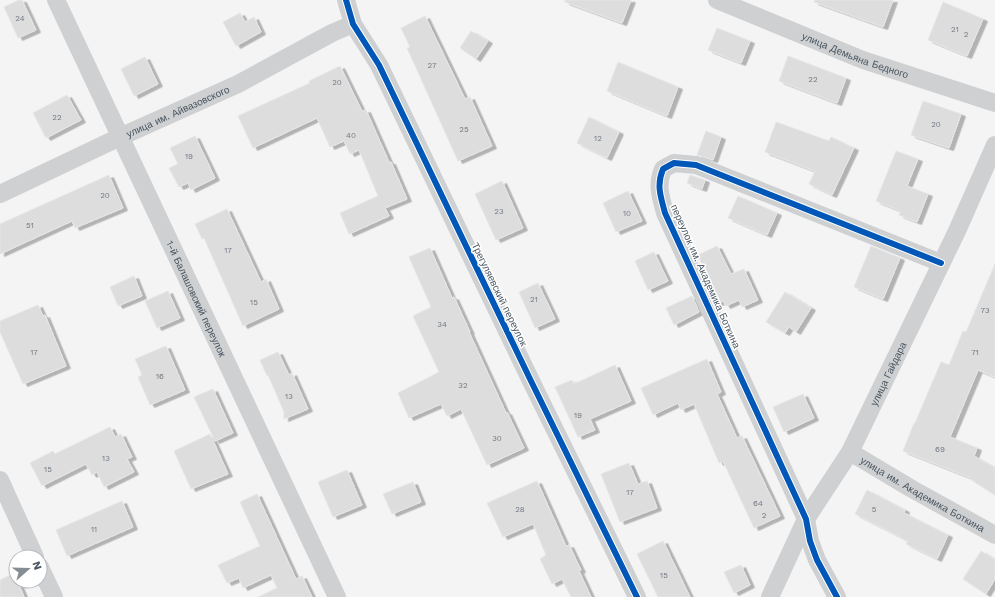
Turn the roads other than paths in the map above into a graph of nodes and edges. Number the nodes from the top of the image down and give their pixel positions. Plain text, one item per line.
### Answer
1 (56, 0) edge
2 (346, 0) edge
3 (717, 0) edge
4 (353, 24) junction
5 (995, 103) edge
6 (120, 138) junction
7 (995, 145) edge
8 (0, 194) edge
9 (941, 263) junction
10 (850, 452) junction
11 (0, 480) edge
12 (806, 519) junction
13 (995, 535) edge
14 (31, 549) edge
15 (48, 585) edge
16 (54, 597) edge
17 (337, 597) edge
18 (637, 597) edge
19 (770, 597) edge
20 (837, 597) edge

1 - 6 street, 1-й Балашовский переулок
2 - 4 street, Трегуляевский переулок
3 - 5 street, улица Демьяна Бедного
4 - 6 street, улица им. Айвазовского
4 - 18 street, Трегуляевский переулок
6 - 8 street, улица им. Айвазовского
6 - 17 street, 1-й Балашовский переулок
7 - 9 street, улица Гайдара
9 - 10 street, улица Гайдара
9 - 12 street, переулок им. Академика Боткина
10 - 12 street, улица Гайдара
10 - 13 street, улица им. Академика Боткина
11 - 14 street
12 - 19 street, улица Гайдара
12 - 20 street, переулок им. Академика Боткина
15 - 16 street

